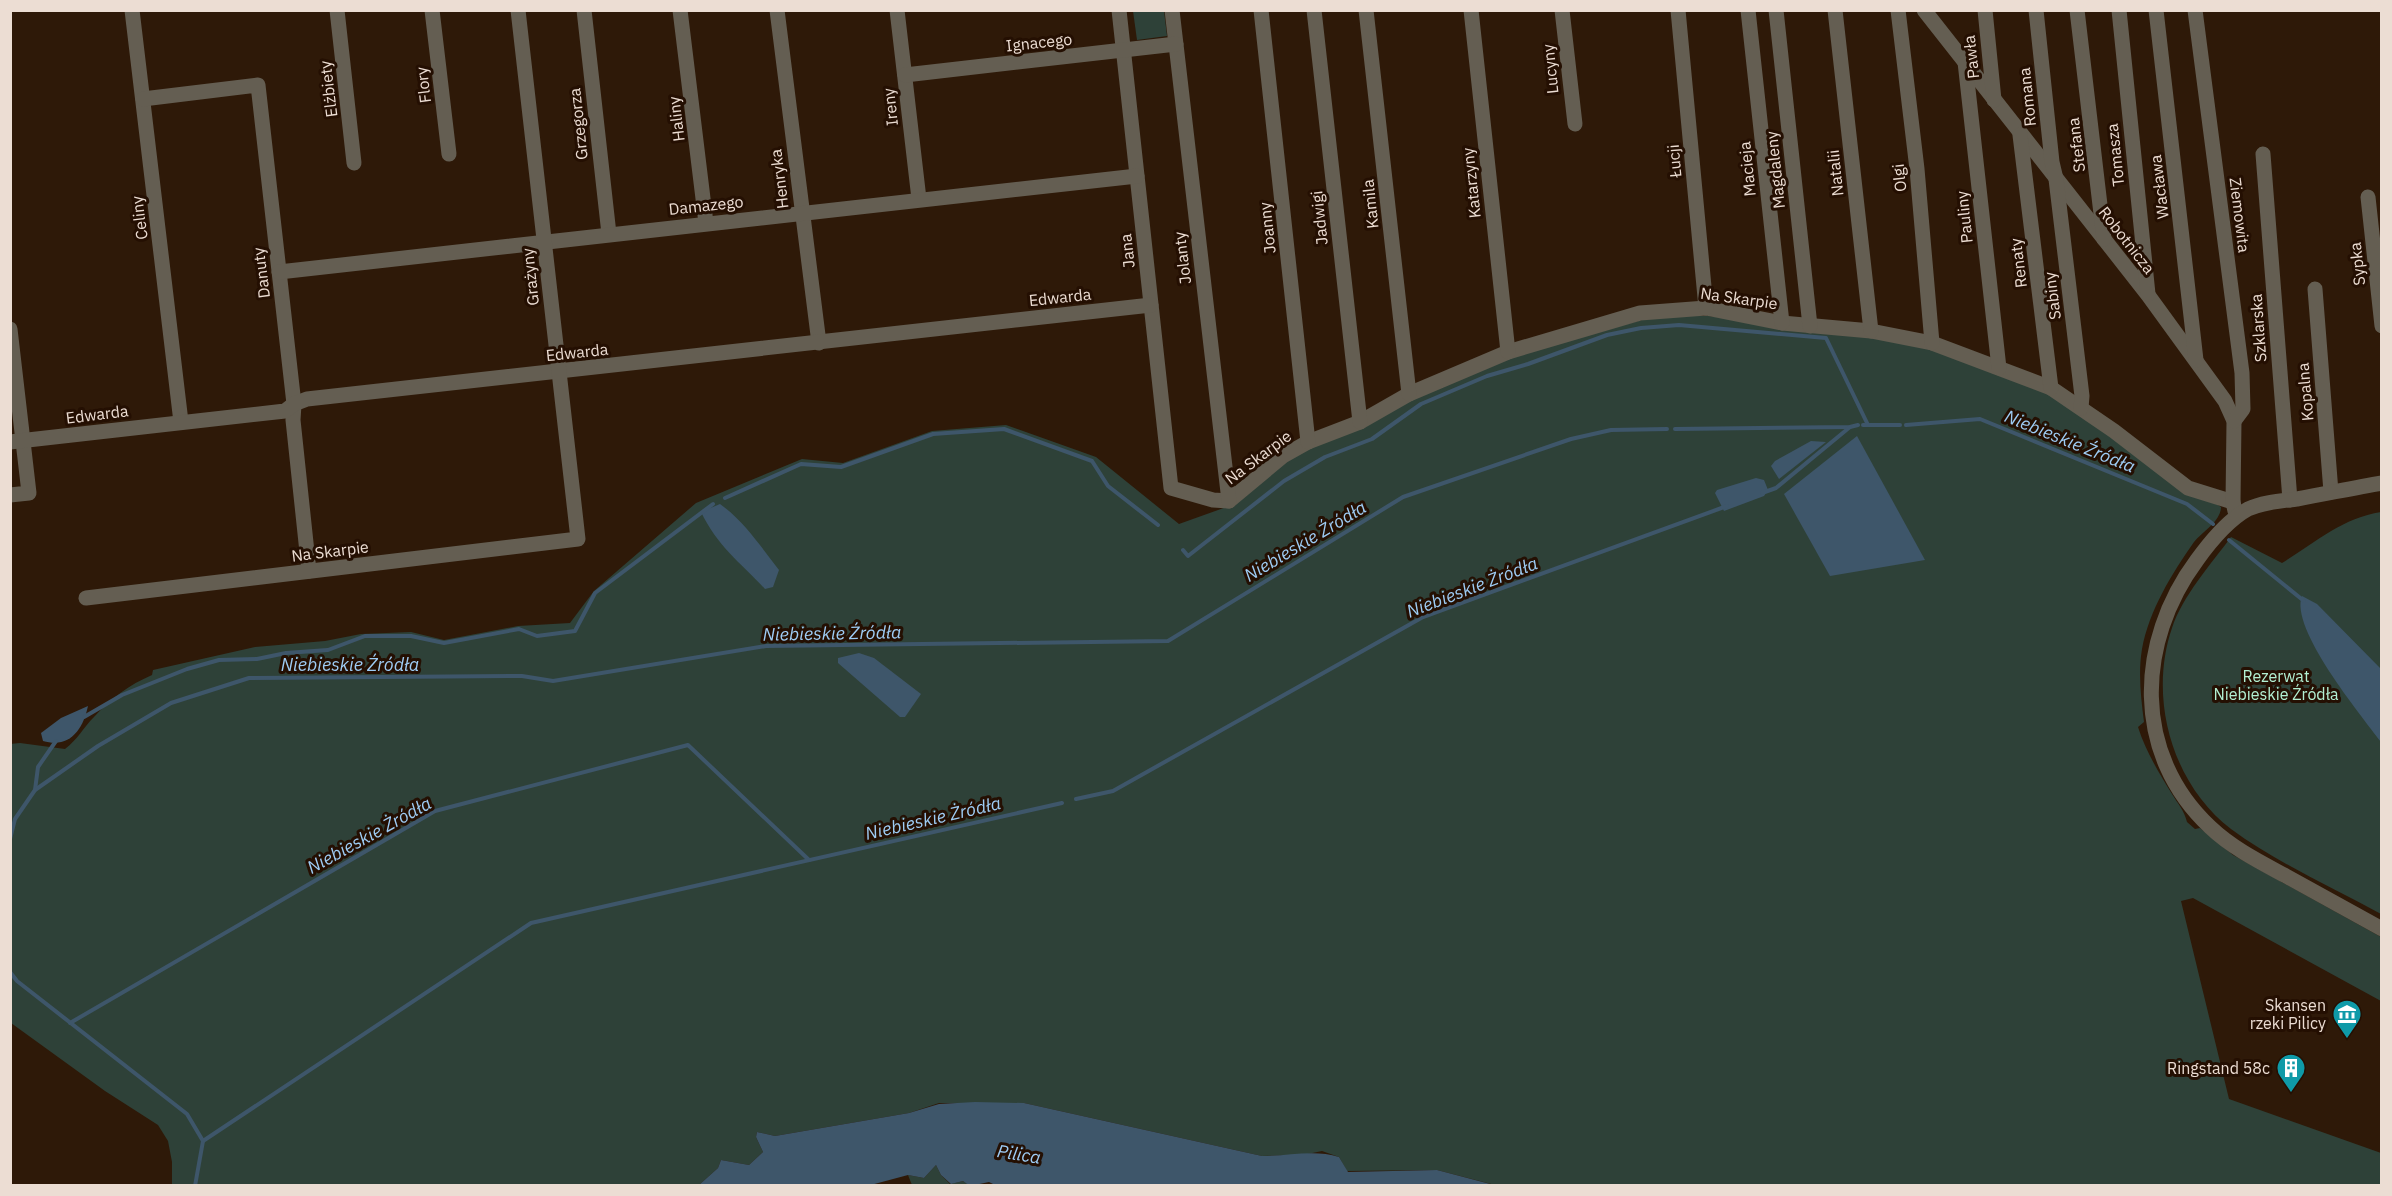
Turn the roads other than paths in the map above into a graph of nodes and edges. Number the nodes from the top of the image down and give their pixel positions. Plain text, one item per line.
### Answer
1 (132, 10) edge
2 (337, 10) edge
3 (432, 10) edge
4 (518, 10) edge
5 (584, 10) edge
6 (680, 10) edge
7 (777, 10) edge
8 (897, 10) edge
9 (1119, 10) edge
10 (1172, 10) edge
11 (1261, 10) edge
12 (1314, 10) edge
13 (1366, 10) edge
14 (1471, 10) edge
15 (1562, 10) edge
16 (1678, 10) edge
17 (1748, 10) edge
18 (1776, 10) edge
19 (1835, 10) edge
20 (1898, 10) edge
21 (1924, 10) edge
22 (1985, 10) edge
23 (2036, 10) edge
24 (2077, 10) edge
25 (2119, 10) edge
26 (2156, 10) edge
27 (2195, 10) edge
28 (1176, 44) junction
29 (1124, 51) junction
30 (1965, 62) junction
31 (905, 75) junction
32 (143, 99) junction
33 (1994, 100) junction
34 (1575, 124) dead end
35 (2020, 133) junction
36 (449, 154) dead end
37 (2263, 154) dead end
38 (354, 164) dead end
39 (1137, 176) junction
40 (2056, 179) junction
41 (2368, 197) dead end
42 (919, 199) junction
43 (801, 213) junction
44 (706, 223) junction
45 (609, 234) junction
46 (2104, 239) junction
47 (545, 242) junction
48 (279, 272) junction
49 (2315, 289) dead end
50 (2148, 296) junction
51 (1151, 305) junction
52 (1706, 308) junction
53 (1782, 323) junction
54 (1810, 326) junction
55 (2382, 326) edge
56 (10, 328) edge
57 (1871, 331) junction
58 (819, 343) junction
59 (1932, 343) junction
60 (1508, 352) junction
61 (2196, 360) junction
62 (1999, 368) junction
63 (559, 372) junction
64 (2051, 388) junction
65 (1410, 394) junction
66 (294, 404) junction
67 (2081, 408) junction
68 (2234, 421) junction
69 (181, 422) junction
70 (1360, 422) junction
71 (17, 441) edge
72 (1308, 442) junction
73 (2382, 483) edge
74 (1171, 488) joint
75 (2331, 492) junction
76 (10, 495) edge
77 (2290, 500) junction
78 (1229, 501) junction
79 (2235, 509) junction
80 (578, 540) joint
81 (309, 571) junction
82 (86, 598) dead end
83 (2382, 929) edge

1 - 32 street, Celiny
2 - 38 street, Elżbiety
3 - 36 street, Flory
4 - 47 street, Grażyny
5 - 45 street, Grzegorza
6 - 44 street, Haliny
7 - 43 street, Henryka
8 - 31 street, Ireny
9 - 29 street, Jana
10 - 28 street, Jolanty
11 - 72 street, Joanny
12 - 70 street, Jadwigi
13 - 65 street, Kamila
14 - 60 street, Katarzyny
15 - 34 street, Lucyny
16 - 52 street, Łucji
17 - 53 street, Macieja
18 - 54 street, Magdaleny
19 - 57 street, Natalii
20 - 59 street, Olgi
21 - 30 street, Robotnicza
22 - 33 street, Pawła
23 - 40 street, Romana
24 - 46 street, Stefana
25 - 50 street, Tomasza
26 - 61 street, Wacława
27 - 68 street, Ziemowita
28 - 29 street, Ignacego
28 - 78 street, Jolanty
29 - 31 street, Ignacego
29 - 39 street, Jana
30 - 33 street, Robotnicza
30 - 62 street, Pauliny
31 - 42 street, Ireny
32 - 48 street, Danuty
32 - 69 street, Celiny
33 - 35 street, Robotnicza
35 - 40 street, Robotnicza
35 - 64 street, Renaty
37 - 77 street, Szklarska
39 - 42 street, Damazego
39 - 51 street, Jana
40 - 46 street, Robotnicza
40 - 67 street, Sabiny
41 - 55 street, Sypka
42 - 43 street, Damazego
43 - 44 street, Damazego
43 - 58 street, Henryka
44 - 45 street, Damazego
45 - 47 street, Damazego
46 - 50 street, Robotnicza
47 - 48 street, Damazego
47 - 63 street, Grażyny
48 - 66 street, Danuty
49 - 75 street, Kopalna
50 - 61 street, Robotnicza
51 - 58 street, Edwarda
51 - 74 street, Jana
52 - 53 street, Na Skarpie
52 - 60 street, Na Skarpie
53 - 54 street, Na Skarpie
54 - 57 street, Na Skarpie
56 - 71 street
57 - 59 street, Na Skarpie
58 - 63 street, Edwarda
59 - 62 street, Na Skarpie
60 - 65 street, Na Skarpie
61 - 68 street, Robotnicza
62 - 64 street, Na Skarpie
63 - 66 street, Edwarda
63 - 80 street, Grażyny
64 - 67 street, Na Skarpie
65 - 70 street, Na Skarpie
66 - 69 street, Edwarda
66 - 81 street, Danuty
67 - 79 street, Na Skarpie
68 - 79 street, Robotnicza
69 - 71 street, Edwarda
70 - 72 street, Na Skarpie
71 - 76 street
72 - 78 street, Na Skarpie
73 - 75 street
74 - 78 street, Na Skarpie
75 - 77 street
77 - 79 street
79 - 83 street
80 - 81 street, Na Skarpie
81 - 82 street, Na Skarpie

